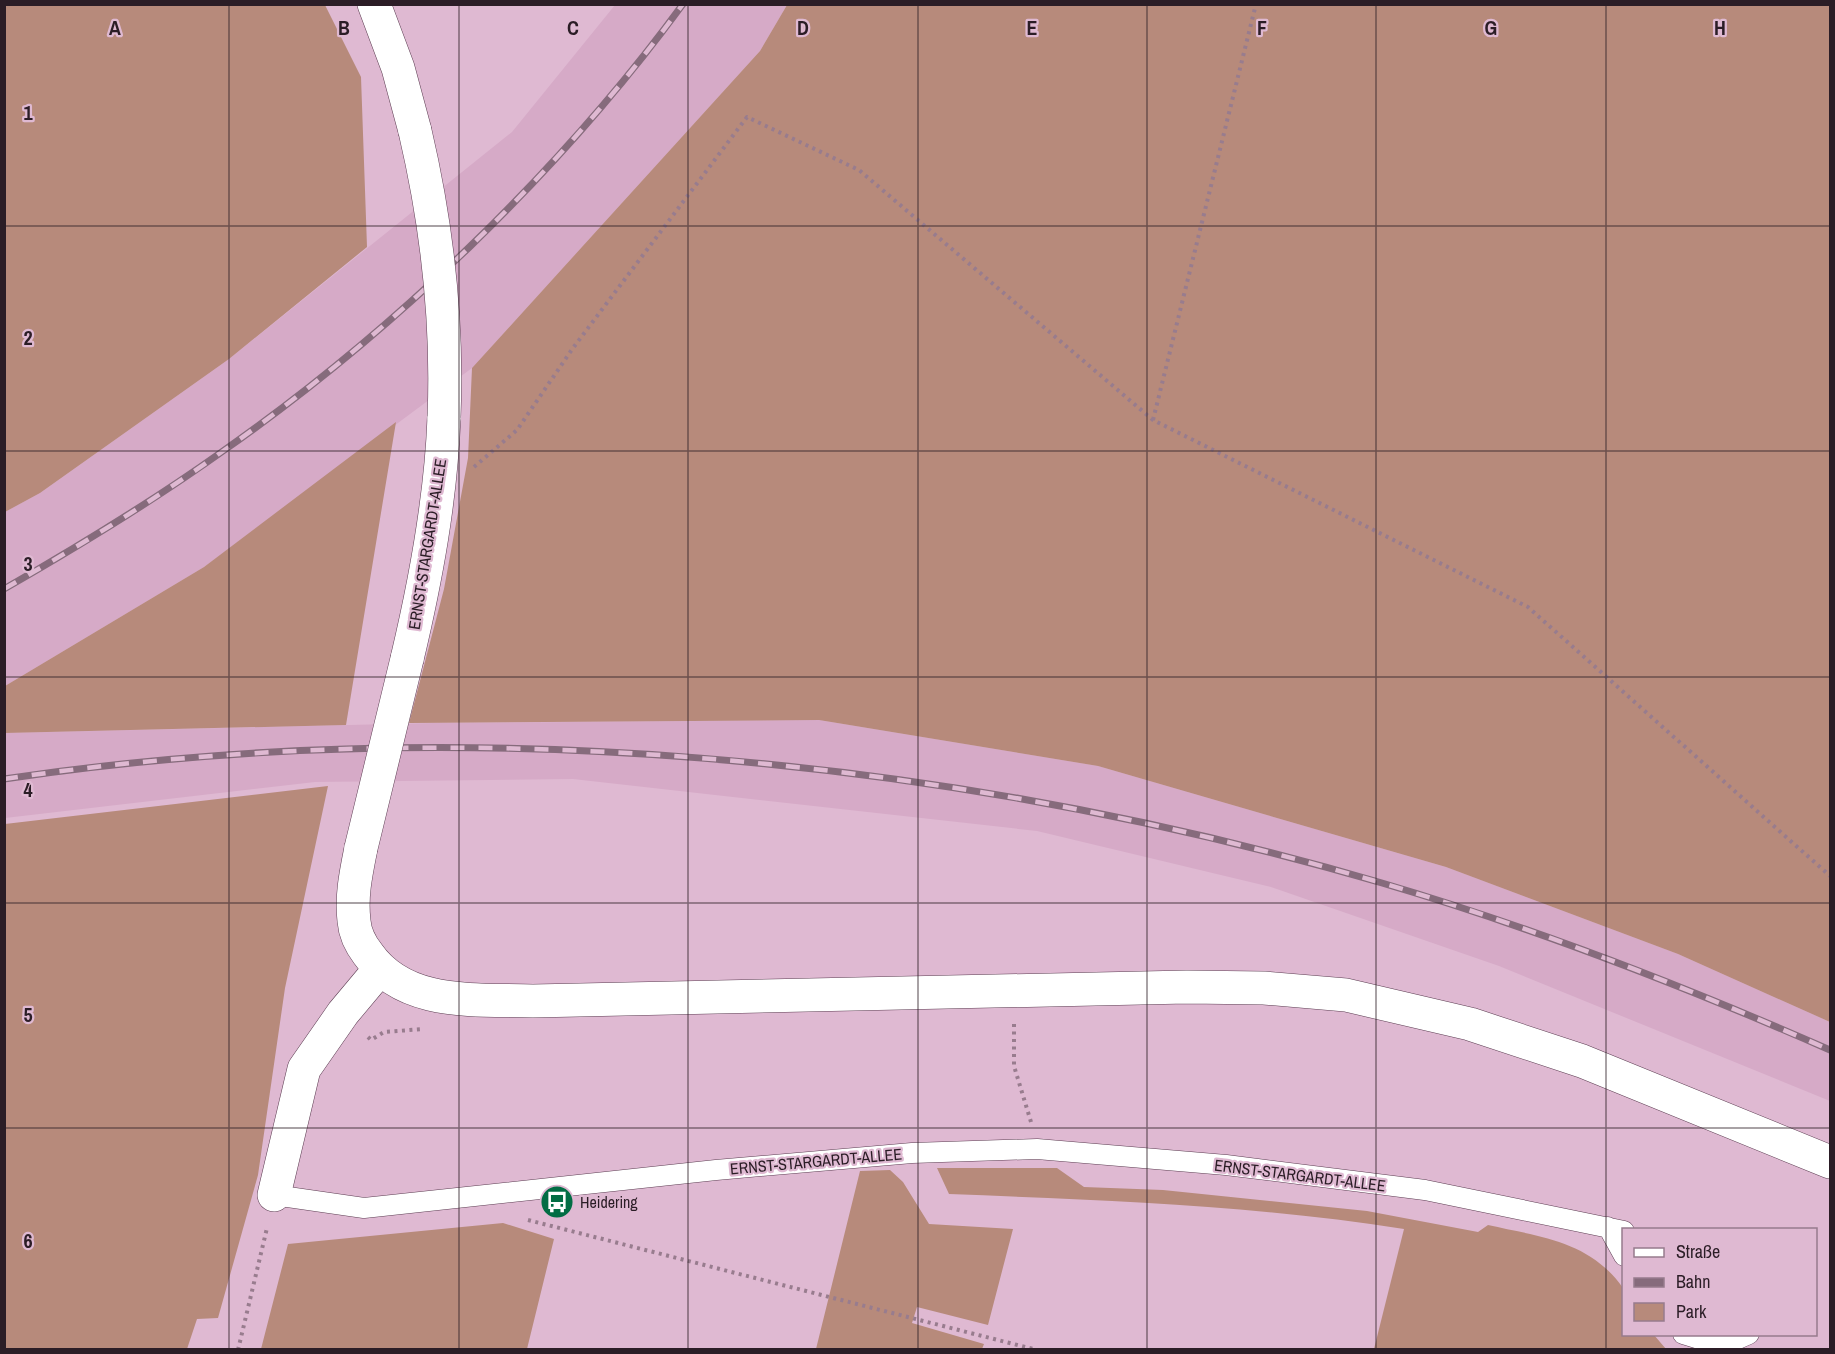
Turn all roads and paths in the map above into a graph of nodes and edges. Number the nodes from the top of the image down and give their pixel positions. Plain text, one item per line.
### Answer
1 (374, 4) edge
2 (1256, 4) edge
3 (1153, 420) junction
4 (441, 474) junction
5 (1830, 876) edge
6 (379, 970) junction
7 (1014, 989) junction
8 (1037, 1149) junction
9 (1830, 1161) edge
10 (274, 1195) junction
11 (526, 1220) dead end
12 (1616, 1229) edge
13 (1622, 1252) edge
14 (1687, 1336) edge
15 (1747, 1336) edge
16 (238, 1350) edge
17 (1037, 1350) edge

1 - 4 street, ERNST-STARGARDT-ALLEE, bridge
2 - 3 path
3 - 4 path
3 - 5 path
4 - 6 street, ERNST-STARGARDT-ALLEE, bridge
6 - 7 street, ERNST-STARGARDT-ALLEE
6 - 10 street
7 - 8 path
7 - 9 street, ERNST-STARGARDT-ALLEE
8 - 10 lane, ERNST-STARGARDT-ALLEE
8 - 12 lane, ERNST-STARGARDT-ALLEE
10 - 16 path
11 - 17 path
12 - 13 lane, ERNST-STARGARDT-ALLEE
14 - 15 lane

